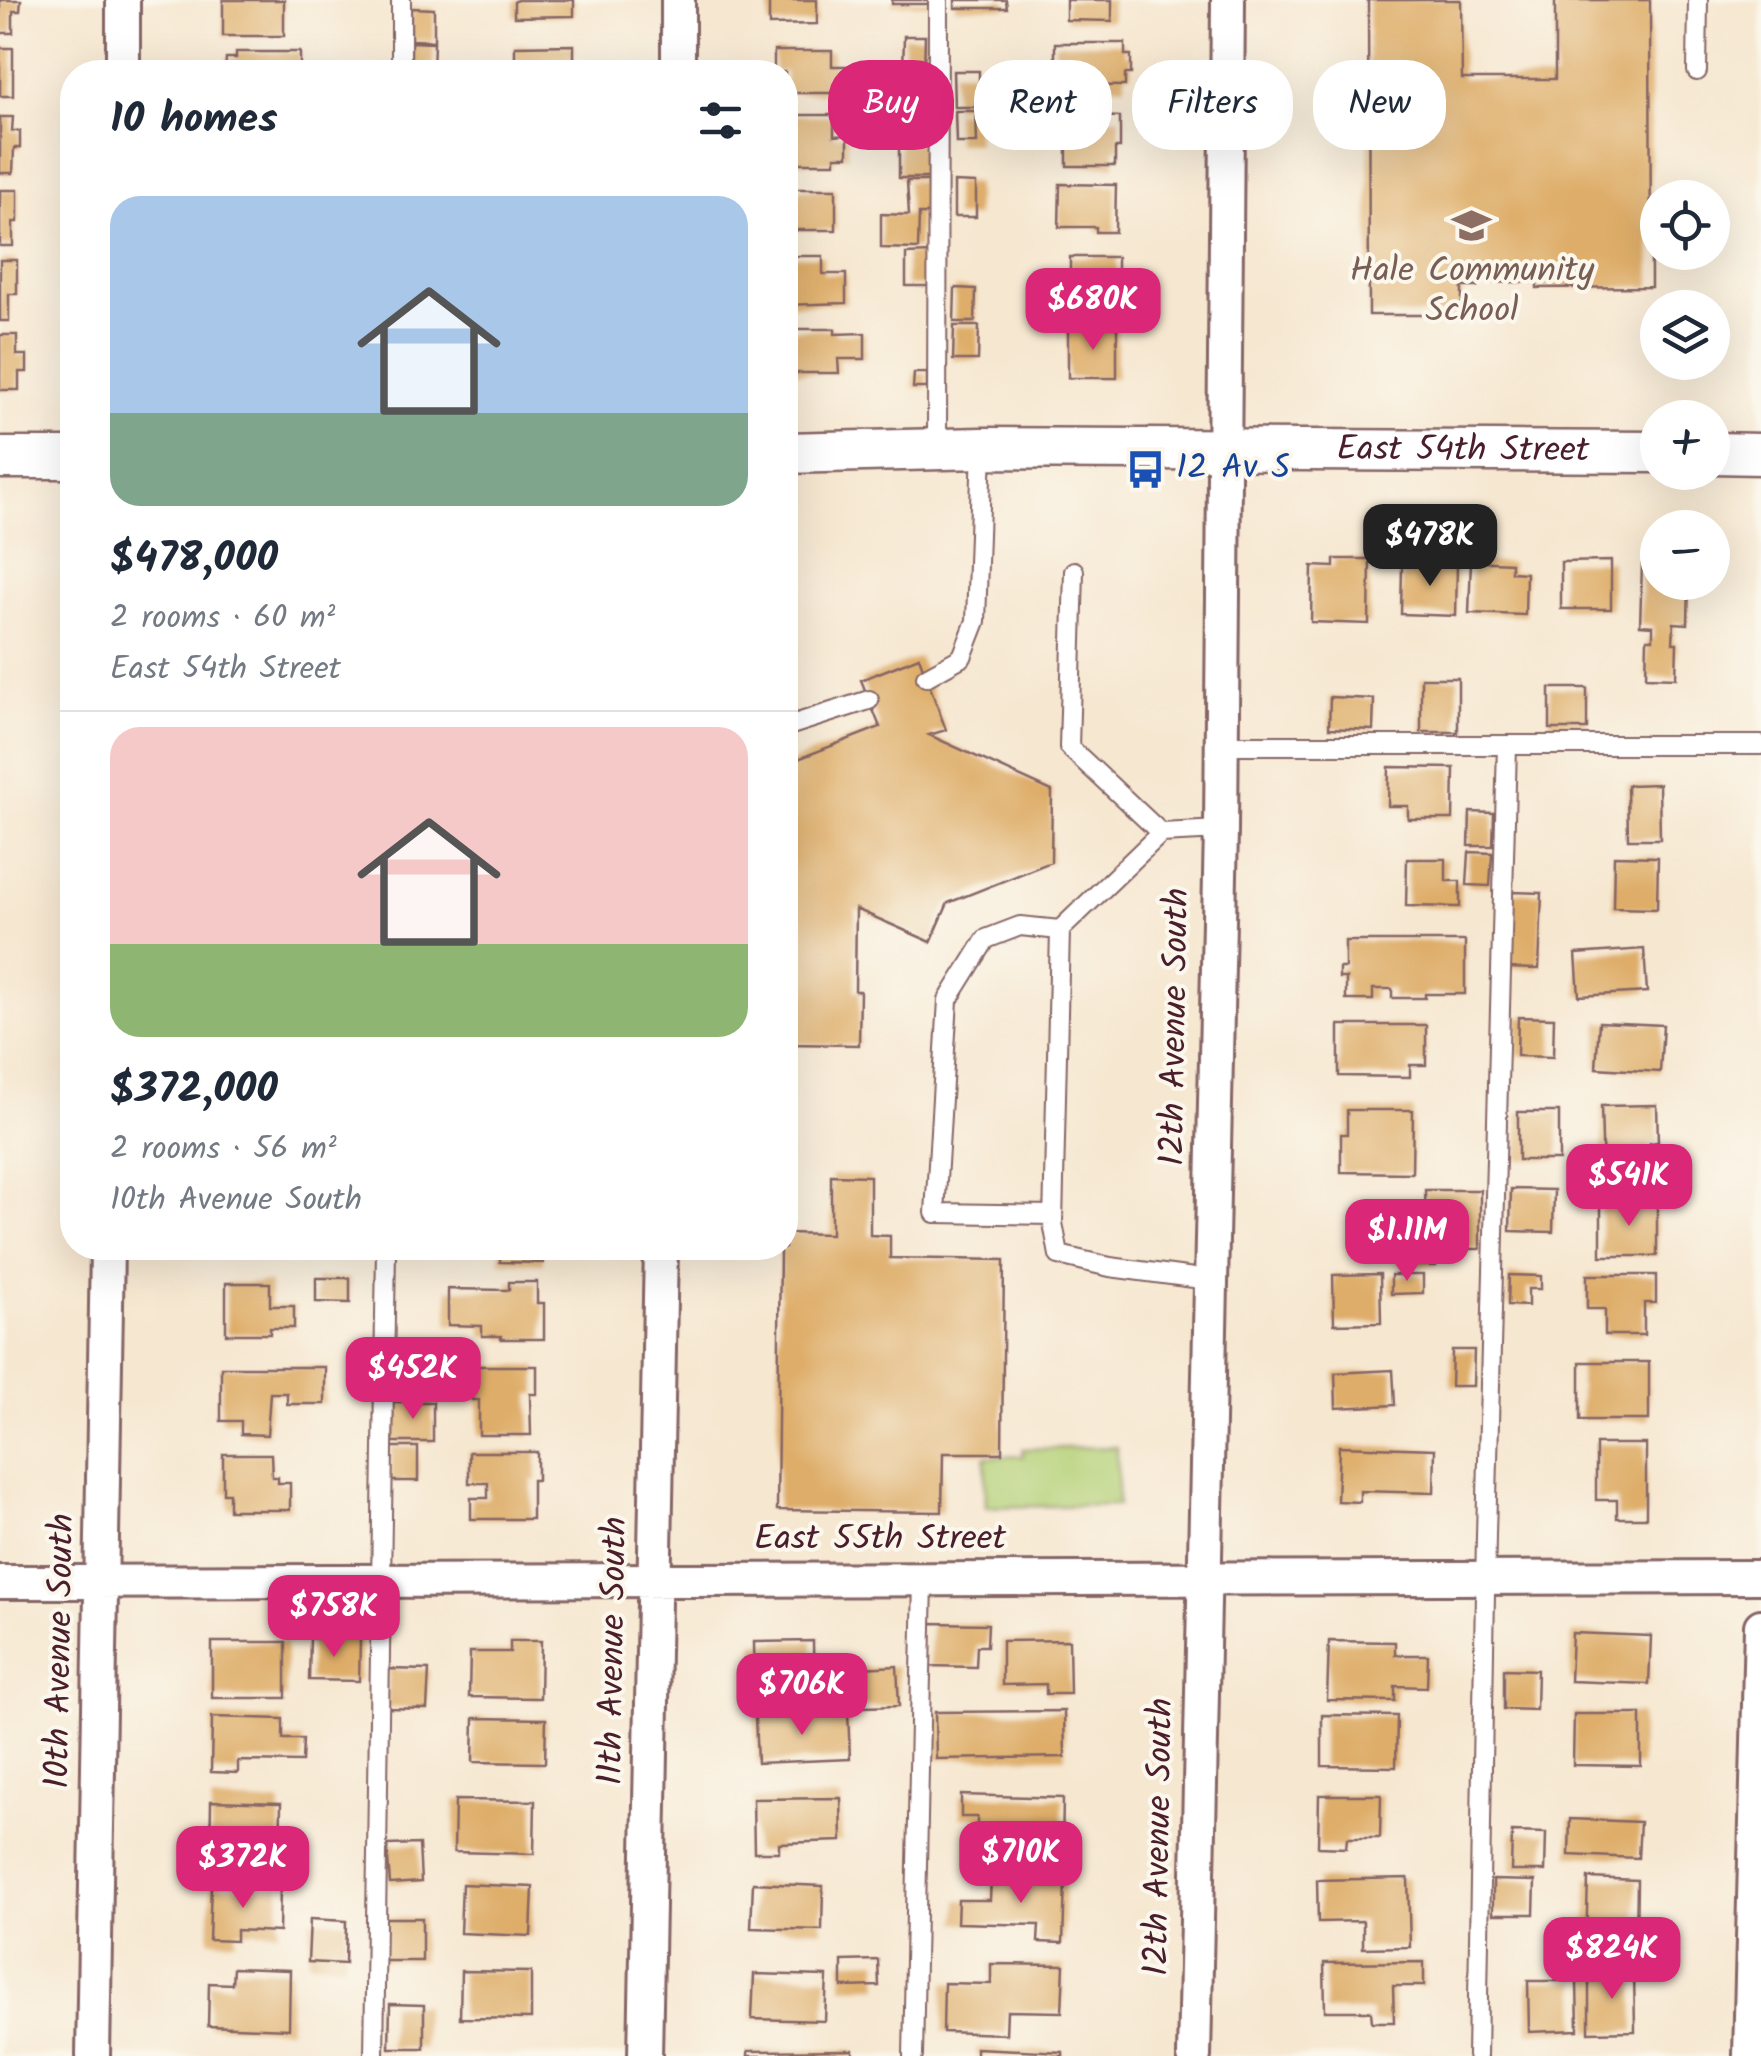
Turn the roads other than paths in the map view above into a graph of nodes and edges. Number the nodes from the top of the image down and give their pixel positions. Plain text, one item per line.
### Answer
1 (123, 0) edge
2 (401, 0) edge
3 (678, 0) edge
4 (938, 0) edge
5 (1228, 0) edge
6 (1698, 0) edge
7 (123, 60) edge
8 (400, 60) edge
9 (678, 60) edge
10 (1697, 71) dead end
11 (982, 448) junction
12 (1227, 448) junction
13 (937, 450) junction
14 (798, 452) edge
15 (1640, 452) edge
16 (1730, 453) edge
17 (1761, 454) edge
18 (0, 458) edge
19 (60, 458) edge
20 (1074, 570) dead end
21 (926, 677) dead end
22 (869, 700) dead end
23 (798, 723) edge
24 (1222, 746) junction
25 (1508, 746) junction
26 (1761, 746) edge
27 (1221, 830) junction
28 (1162, 833) junction
29 (1060, 930) junction
30 (1053, 1214) junction
31 (107, 1260) edge
32 (386, 1260) edge
33 (661, 1260) edge
34 (1210, 1280) junction
35 (1485, 1576) junction
36 (1206, 1578) junction
37 (1761, 1578) edge
38 (923, 1579) junction
39 (380, 1580) junction
40 (0, 1582) edge
41 (102, 1582) junction
42 (656, 1582) junction
43 (1761, 1626) edge
44 (93, 2056) edge
45 (374, 2056) edge
46 (645, 2056) edge
47 (914, 2056) edge
48 (1194, 2056) edge
49 (1477, 2056) edge
50 (1750, 2056) edge

1 - 7 street
2 - 8 lane
3 - 9 street
4 - 13 lane
5 - 12 street, 12th Avenue South
6 - 10 lane
11 - 12 street, East 54th Street
11 - 13 street, East 54th Street
11 - 21 lane
12 - 15 street, East 54th Street
12 - 24 street, 12th Avenue South
13 - 14 street, East 54th Street
16 - 17 street
18 - 19 street
20 - 28 lane
22 - 23 lane
24 - 25 lane
24 - 27 street, 12th Avenue South
25 - 26 lane
25 - 35 lane
27 - 28 lane
27 - 34 street, 12th Avenue South
28 - 29 lane
29 - 30 lane
29 - 30 lane
30 - 34 lane
31 - 41 street, 10th Avenue South
32 - 39 lane
33 - 42 street, 11th Avenue South
34 - 36 street, 12th Avenue South
35 - 36 street, East 55th Street
35 - 37 street, East 55th Street
35 - 49 lane
36 - 38 street, East 55th Street
36 - 48 street, 12th Avenue South
38 - 42 street, East 55th Street
38 - 47 lane
39 - 41 street, East 55th Street
39 - 42 street, East 55th Street
39 - 45 lane
40 - 41 street, East 55th Street
41 - 44 street, 10th Avenue South
42 - 46 street, 11th Avenue South
43 - 50 street

